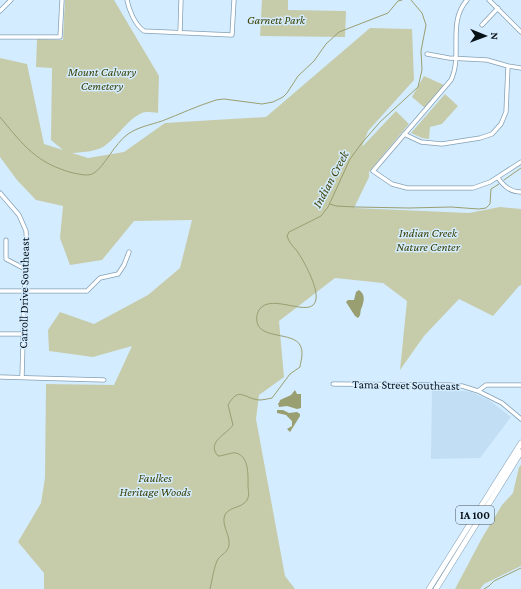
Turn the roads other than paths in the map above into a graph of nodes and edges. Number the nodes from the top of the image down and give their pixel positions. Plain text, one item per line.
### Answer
1 (11, 0) edge
2 (62, 0) edge
3 (127, 0) edge
4 (181, 0) edge
5 (234, 0) edge
6 (467, 0) edge
7 (489, 0) edge
8 (498, 8) junction
9 (0, 11) edge
10 (482, 25) dead end
11 (521, 32) edge
12 (180, 33) junction
13 (0, 37) edge
14 (427, 54) dead end
15 (456, 58) junction
16 (508, 66) junction
17 (521, 68) edge
18 (404, 134) junction
19 (521, 162) edge
20 (498, 178) junction
21 (521, 192) edge
22 (0, 194) edge
23 (6, 240) dead end
24 (129, 252) dead end
25 (25, 269) junction
26 (0, 291) edge
27 (25, 291) junction
28 (0, 334) edge
29 (23, 334) junction
30 (0, 377) edge
31 (22, 377) junction
32 (104, 380) dead end
33 (333, 384) dead end
34 (521, 385) edge
35 (478, 391) junction
36 (521, 419) edge
37 (521, 443) edge
38 (521, 452) edge
39 (429, 589) edge
40 (436, 589) edge

1 - 9 street
2 - 13 street
3 - 12 street
4 - 12 street
5 - 12 street
6 - 15 street
7 - 8 street
8 - 10 street
8 - 11 street
14 - 15 street
15 - 16 street
15 - 18 street
16 - 17 street
16 - 18 street
18 - 20 street
19 - 20 street
20 - 21 street
22 - 25 street, Carroll Drive Southeast
23 - 25 street
24 - 27 street
25 - 27 street, Carroll Drive Southeast
26 - 27 street
27 - 29 street, Carroll Drive Southeast
28 - 29 street
29 - 31 street, Carroll Drive Southeast
30 - 31 street
31 - 32 street
33 - 35 street, Tama Street Southeast
34 - 35 street
35 - 36 street, Tama Street Southeast
37 - 39 highway, IA 100
38 - 40 highway, IA 100

